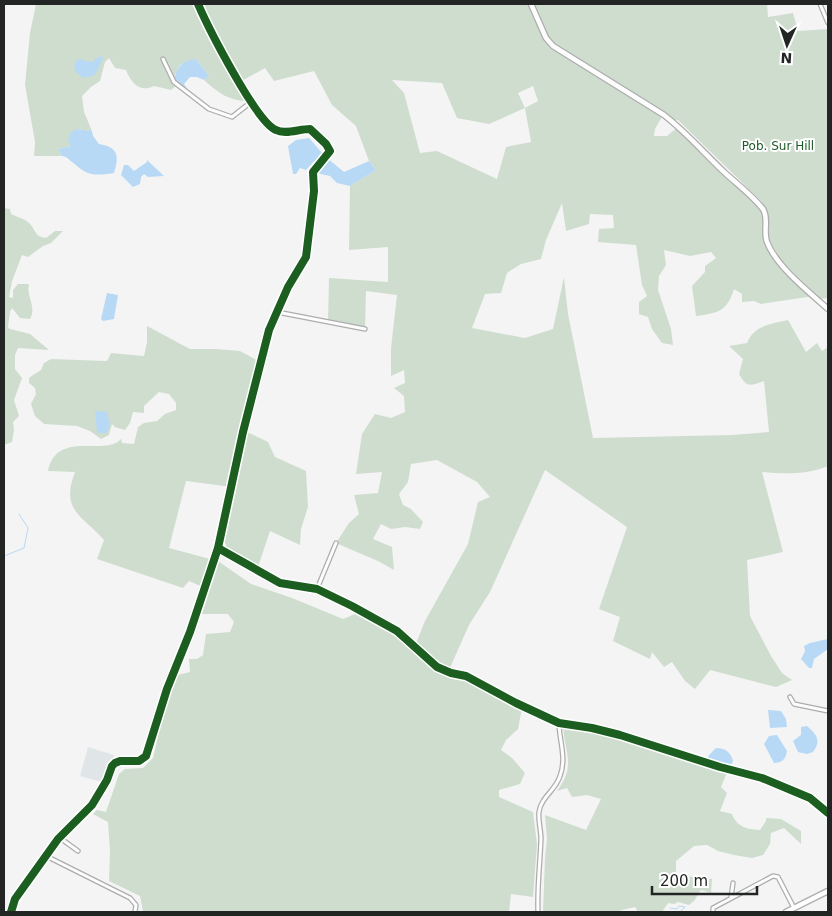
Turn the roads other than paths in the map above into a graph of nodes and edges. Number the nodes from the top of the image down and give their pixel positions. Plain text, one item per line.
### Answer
1 (198, 4) edge
2 (531, 4) edge
3 (820, 4) edge
4 (828, 23) edge
5 (163, 59) dead end
6 (251, 102) junction
7 (828, 309) edge
8 (277, 312) junction
9 (365, 329) dead end
10 (336, 543) dead end
11 (218, 548) junction
12 (317, 590) junction
13 (790, 697) dead end
14 (828, 711) edge
15 (559, 723) junction
16 (828, 813) edge
17 (60, 838) junction
18 (78, 851) dead end
19 (46, 856) junction
20 (733, 883) dead end
21 (828, 891) edge
22 (731, 899) junction
23 (794, 908) junction
24 (11, 912) edge
25 (135, 912) edge
26 (538, 912) edge
27 (713, 912) edge
28 (786, 912) edge

1 - 6 street
2 - 7 main road
3 - 4 street
5 - 6 street
6 - 8 street
8 - 9 street
8 - 11 street
10 - 12 street
11 - 12 street
11 - 17 street
12 - 15 street
13 - 14 street
15 - 16 street
15 - 26 street
17 - 18 street
17 - 19 street
19 - 24 street
19 - 25 street
20 - 22 street
21 - 23 main road
22 - 23 street
22 - 27 street
23 - 28 main road

